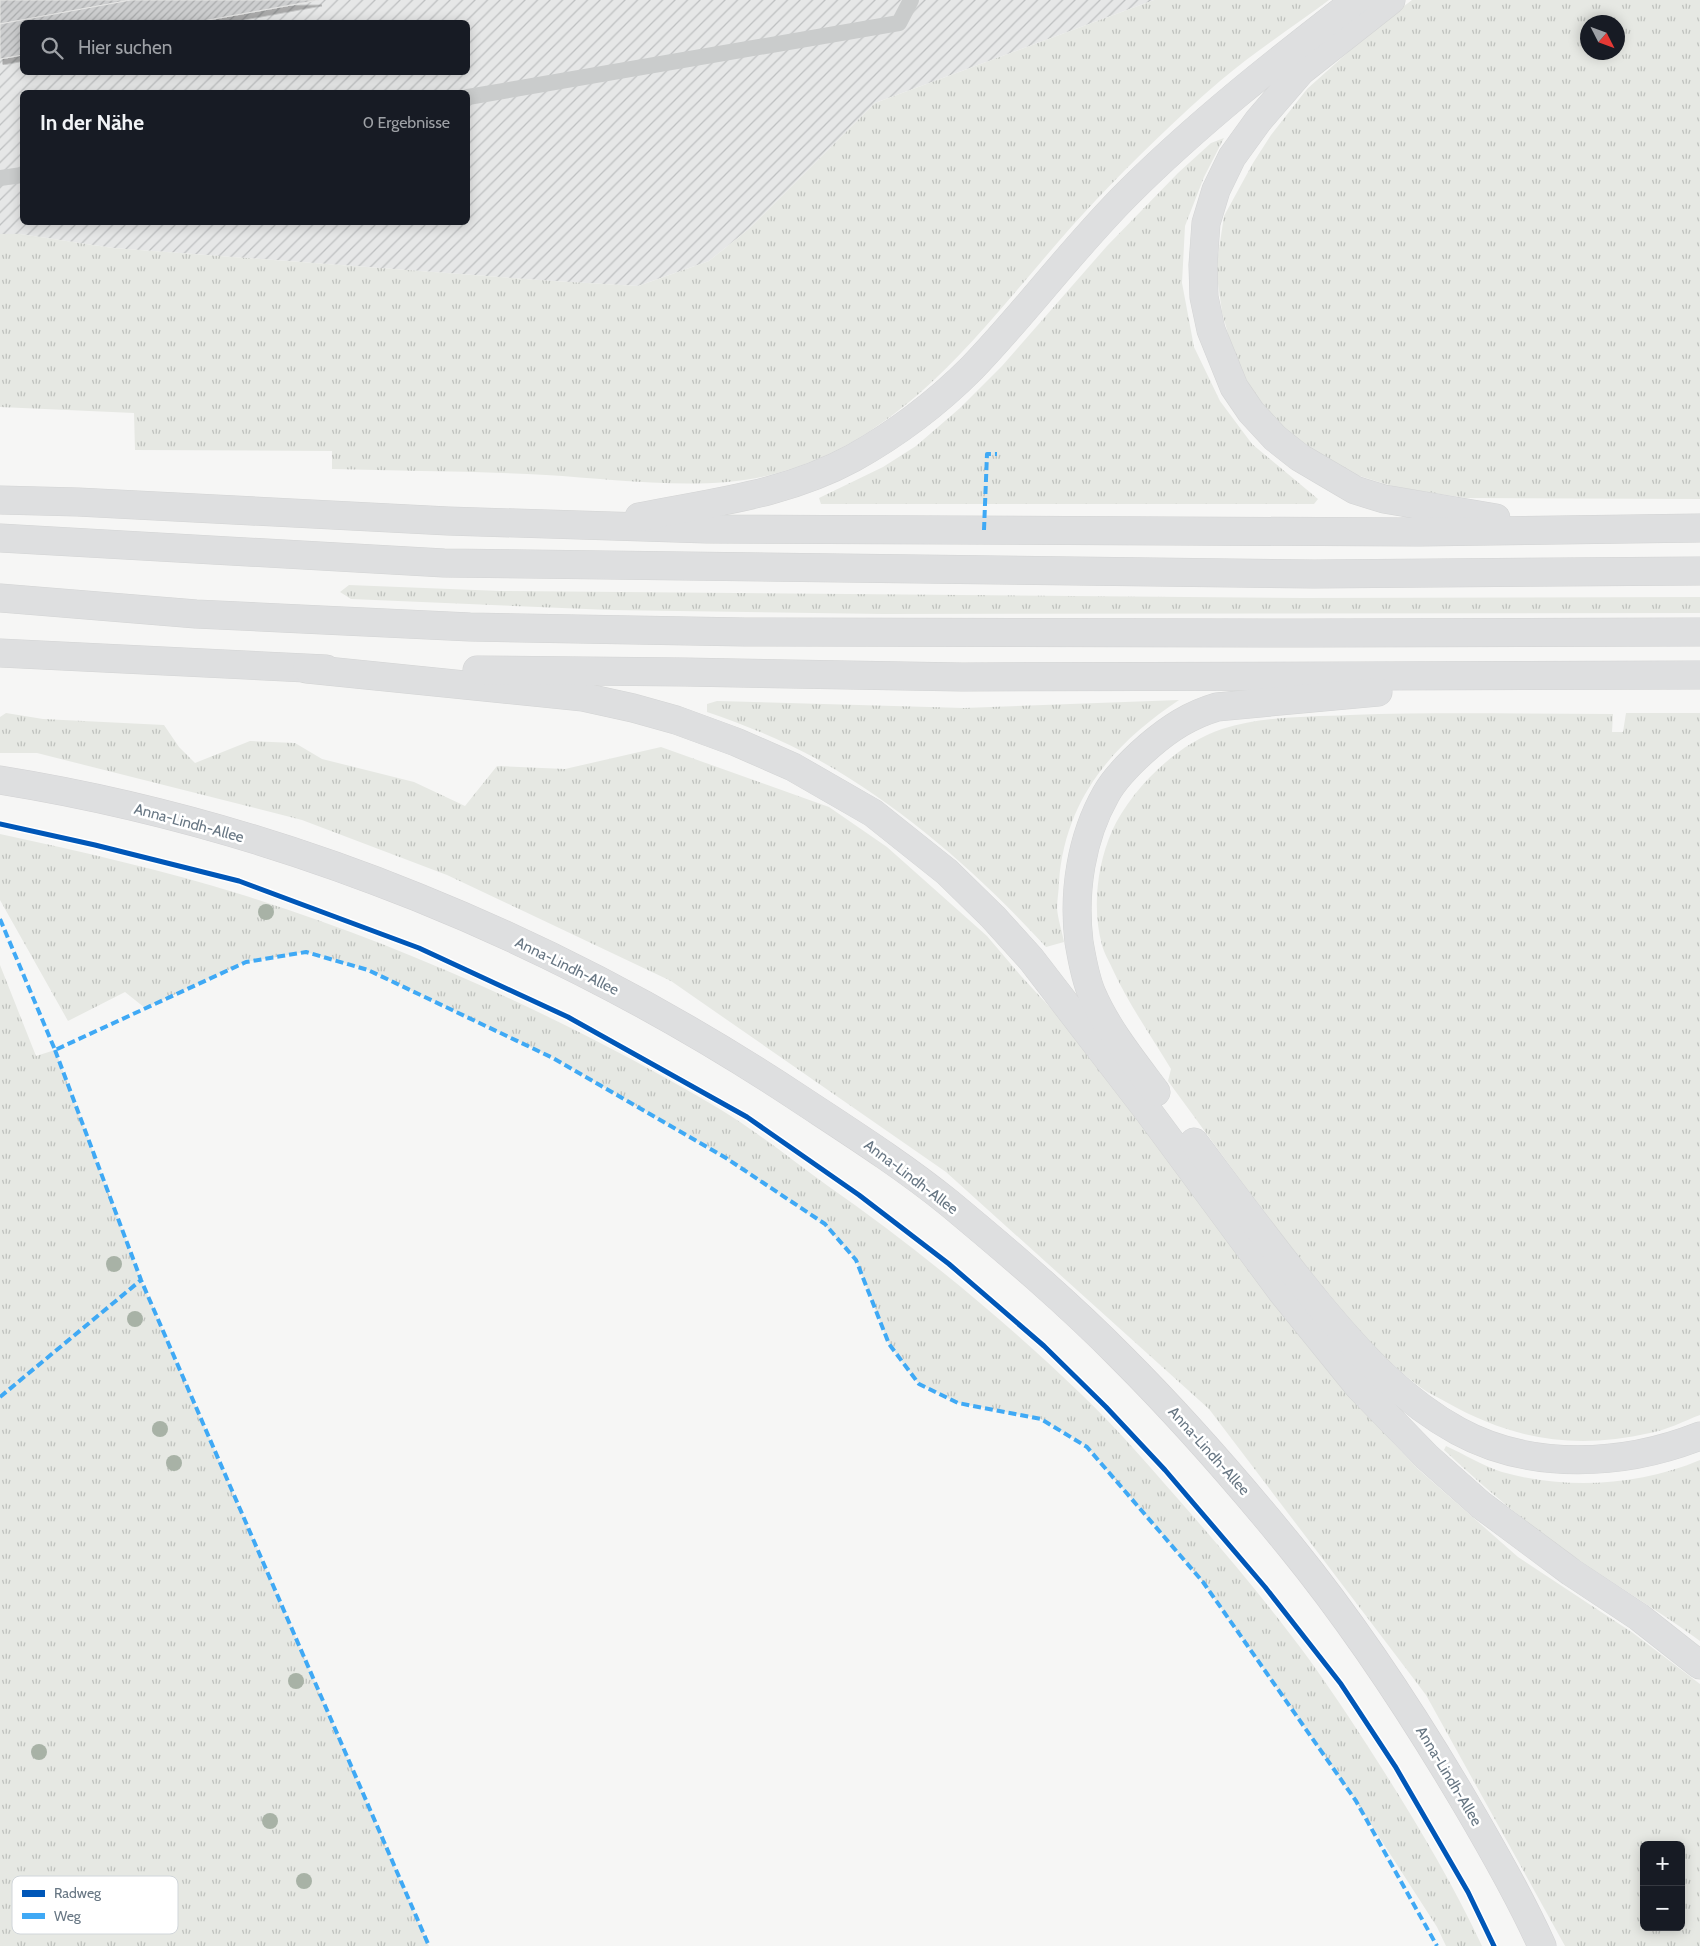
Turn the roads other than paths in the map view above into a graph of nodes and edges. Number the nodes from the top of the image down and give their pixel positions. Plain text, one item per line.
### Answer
1 (911, 0) edge
2 (1356, 0) edge
3 (1391, 0) edge
4 (470, 97) edge
5 (20, 174) edge
6 (0, 178) edge
7 (0, 500) edge
8 (594, 525) junction
9 (1700, 528) edge
10 (1579, 530) junction
11 (0, 538) edge
12 (1700, 572) edge
13 (0, 598) edge
14 (1700, 632) edge
15 (0, 652) edge
16 (307, 669) junction
17 (1598, 675) junction
18 (1700, 675) edge
19 (0, 780) edge
20 (1700, 1436) edge
21 (1700, 1665) edge
22 (1542, 1946) edge

1 - 4 lane
2 - 8 main road
3 - 10 main road
5 - 6 lane
7 - 8 main road
8 - 10 main road
9 - 10 main road
11 - 12 main road
13 - 14 main road
15 - 16 main road
16 - 17 main road
16 - 21 main road
17 - 18 main road
17 - 20 main road
19 - 22 main road, Anna-Lindh-Allee

